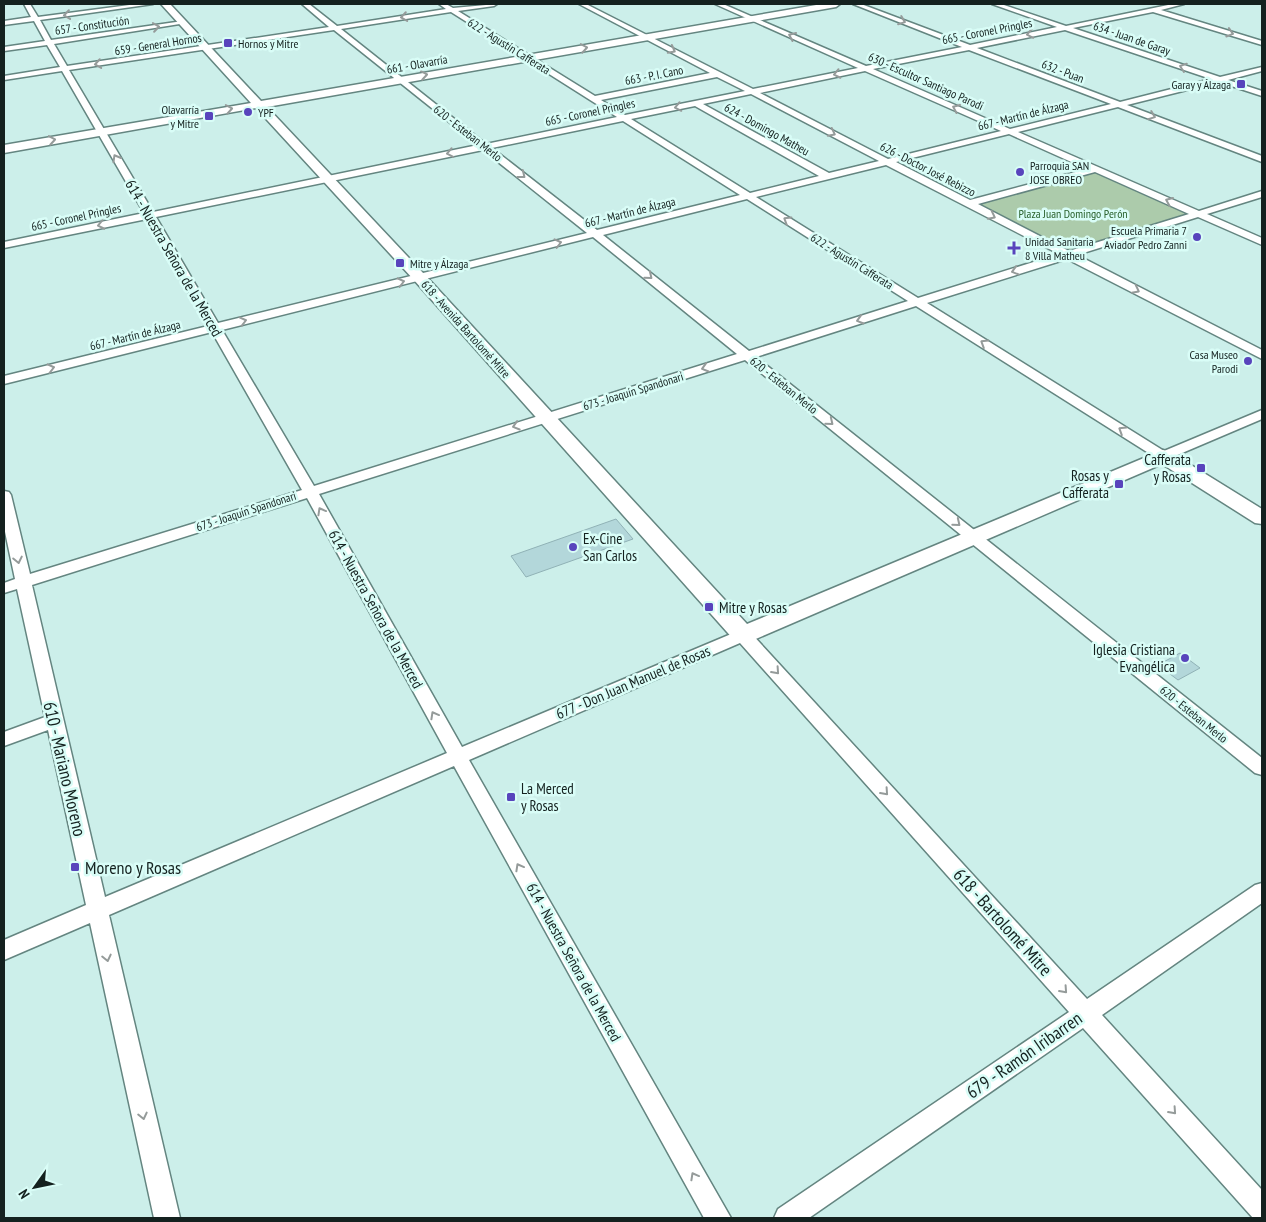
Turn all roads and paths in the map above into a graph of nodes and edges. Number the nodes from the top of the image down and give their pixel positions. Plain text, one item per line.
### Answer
1 (27, 4) edge
2 (150, 4) edge
3 (165, 4) edge
4 (306, 4) edge
5 (442, 4) edge
6 (494, 4) edge
7 (582, 4) edge
8 (718, 4) edge
9 (836, 4) edge
10 (856, 4) edge
11 (995, 4) edge
12 (1133, 4) edge
13 (1181, 4) edge
14 (452, 10) junction
15 (1152, 10) junction
16 (752, 18) junction
17 (36, 19) junction
18 (4, 23) edge
19 (183, 23) junction
20 (336, 28) junction
21 (1065, 28) junction
22 (647, 37) junction
23 (49, 42) junction
24 (1262, 43) edge
25 (969, 47) junction
26 (207, 48) junction
27 (4, 49) edge
28 (528, 57) junction
29 (865, 68) junction
30 (66, 69) junction
31 (1262, 69) edge
32 (718, 74) junction
33 (4, 78) edge
34 (401, 79) junction
35 (1219, 80) junction
36 (751, 91) junction
37 (1262, 94) edge
38 (594, 99) junction
39 (695, 103) junction
40 (260, 104) junction
41 (1120, 104) junction
42 (624, 118) junction
43 (102, 131) junction
44 (1009, 131) junction
45 (485, 146) junction
46 (4, 149) edge
47 (1262, 158) edge
48 (886, 161) junction
49 (1096, 169) junction
50 (827, 176) junction
51 (327, 178) junction
52 (1262, 194) edge
53 (749, 196) junction
54 (968, 204) junction
55 (1199, 214) junction
56 (149, 215) junction
57 (596, 234) junction
58 (1262, 242) edge
59 (4, 245) edge
60 (1067, 255) junction
61 (419, 277) junction
62 (919, 302) junction
63 (214, 328) junction
64 (1262, 355) edge
65 (747, 356) junction
66 (4, 380) edge
67 (1262, 414) edge
68 (544, 418) junction
69 (1163, 456) junction
70 (310, 491) junction
71 (4, 495) edge
72 (1262, 518) edge
73 (974, 537) junction
74 (23, 582) junction
75 (4, 588) edge
76 (743, 635) junction
77 (54, 721) junction
78 (4, 739) edge
79 (458, 757) junction
80 (1262, 768) edge
81 (1262, 892) edge
82 (96, 910) junction
83 (4, 950) edge
84 (1085, 1013) junction
85 (1262, 1209) edge
86 (167, 1218) edge
87 (718, 1218) edge
88 (787, 1218) edge

1 - 17 street, 614 - Nuestra Señora de la Merced
2 -> 17 street
3 - 19 main road, 618 - Avenida Bartolomé Mitre
4 - 20 street, 620 - Esteban Merlo
5 - 14 street, 622 - Agustín Cafferata
6 - 14 street, 659 - General Hornos
7 - 22 street, 626 - Doctor José Rebizzo
8 - 16 street, 630 - Escultor Santiago Parodi
9 - 16 main road, 661 - Olavarría
10 -> 25 street, 632 - Puan
11 - 21 street, 634 - Juan de Garay
12 - 15 street
13 - 15 street, 665 - Coronel Pringles
14 -> 20 street, 659 - General Hornos
14 - 28 street, 622 - Agustín Cafferata
15 - 21 street, 665 - Coronel Pringles
15 -> 24 street
16 - 22 main road, 661 - Olavarría
29 -> 16 street, 630 - Escultor Santiago Parodi
17 - 18 street
17 - 23 street, 614 - Nuestra Señora de la Merced
23 -> 19 street, 657 - Constitución
19 - 26 main road, 618 - Avenida Bartolomé Mitre
20 - 26 street, 659 - General Hornos
20 - 34 street, 620 - Esteban Merlo
21 -> 25 street, 665 - Coronel Pringles
35 -> 21 street, 634 - Juan de Garay
28 -> 22 main road, 661 - Olavarría
22 -> 32 street, 626 - Doctor José Rebizzo
23 - 27 street, 657 - Constitución
23 - 30 street, 614 - Nuestra Señora de la Merced
25 - 29 street, 665 - Coronel Pringles
25 - 41 street, 632 - Puan
26 -> 30 street, 659 - General Hornos
26 - 40 main road, 618 - Avenida Bartolomé Mitre
34 -> 28 main road, 661 - Olavarría
28 - 38 street, 622 - Agustín Cafferata
29 -> 36 street, 665 - Coronel Pringles
44 -> 29 street, 630 - Escultor Santiago Parodi
30 - 33 street, 659 - General Hornos
30 - 43 street, 614 - Nuestra Señora de la Merced
31 - 35 street, 667 - Martín de Álzaga
32 - 36 street, 626 - Doctor José Rebizzo
32 - 38 street, 663 - P. I. Cano
34 - 40 main road, 661 - Olavarría
34 - 45 street, 620 - Esteban Merlo
35 - 37 street, 634 - Juan de Garay
35 - 41 street, 667 - Martín de Álzaga
36 - 39 street, 665 - Coronel Pringles
36 -> 48 street, 626 - Doctor José Rebizzo
38 - 42 street, 622 - Agustín Cafferata
39 -> 42 street, 665 - Coronel Pringles
39 - 50 street, 624 - Domingo Matheu
43 -> 40 main road, 661 - Olavarría
40 - 51 main road, 618 - Avenida Bartolomé Mitre
41 - 44 street, 667 - Martín de Álzaga
41 -> 47 street, 632 - Puan
42 - 45 street, 665 - Coronel Pringles
42 - 53 street, 622 - Agustín Cafferata
46 -> 43 main road, 661 - Olavarría
56 -> 43 street, 614 - Nuestra Señora de la Merced
44 - 48 street, 667 - Martín de Álzaga
44 - 49 street, 630 - Escultor Santiago Parodi
45 -> 51 street, 665 - Coronel Pringles
45 -> 57 street, 620 - Esteban Merlo
48 - 50 street, 667 - Martín de Álzaga
48 - 54 street, 626 - Doctor José Rebizzo
49 - 54 street
55 -> 49 street, 630 - Escultor Santiago Parodi
50 - 53 street, 667 - Martín de Álzaga
51 - 56 street, 665 - Coronel Pringles
51 - 61 main road, 618 - Avenida Bartolomé Mitre
52 - 55 street, 673 - Joaquín Spandonari
53 - 57 street, 667 - Martín de Álzaga
62 -> 53 street, 622 - Agustín Cafferata
54 -> 60 street, 626 - Doctor José Rebizzo
55 - 58 street, 630 - Escultor Santiago Parodi
55 - 60 street, 673 - Joaquín Spandonari
56 -> 59 street, 665 - Coronel Pringles
56 - 63 street, 614 - Nuestra Señora de la Merced
61 -> 57 street, 667 - Martín de Álzaga
57 -> 65 street, 620 - Esteban Merlo
60 -> 62 street, 673 - Joaquín Spandonari
60 -> 64 street, 626 - Doctor José Rebizzo
63 -> 61 street, 667 - Martín de Álzaga
61 - 68 main road, 618 - Avenida Bartolomé Mitre
62 -> 65 street, 673 - Joaquín Spandonari
69 -> 62 street, 622 - Agustín Cafferata
66 -> 63 street, 667 - Martín de Álzaga
63 - 70 street, 614 - Nuestra Señora de la Merced
65 -> 68 street, 673 - Joaquín Spandonari
65 -> 73 street, 620 - Esteban Merlo
67 - 69 street, 677 - Don Juan Manuel de Rosas
68 -> 70 street, 673 - Joaquín Spandonari
68 - 76 main road, 618 - Avenida Bartolomé Mitre
69 - 72 main road, 622 - Agustín Cafferata
69 - 73 main road, 677 - Don Juan Manuel de Rosas
70 - 74 street, 673 - Joaquín Spandonari
79 -> 70 street, 614 - Nuestra Señora de la Merced
71 -> 74 street, 610 - Mariano Moreno
73 - 76 main road, 677 - Don Juan Manuel de Rosas
73 - 80 street, 620 - Esteban Merlo
74 - 75 street, 673 - Joaquín Spandonari
74 - 77 street, 610 - Mariano Moreno
76 - 79 street, 677 - Don Juan Manuel de Rosas
76 -> 84 street, 618 - Bartolomé Mitre
77 - 78 street
77 - 82 street, 610 - Mariano Moreno
79 - 82 street, 677 - Don Juan Manuel de Rosas
87 -> 79 street, 614 - Nuestra Señora de la Merced
81 - 84 street, 679 - Ramón Iribarren
82 - 83 street, 677 - Don Juan Manuel de Rosas
82 -> 86 street, 610 - Mariano Moreno
84 -> 85 street, 618 - Bartolomé Mitre
84 - 88 street, 679 - Ramón Iribarren

